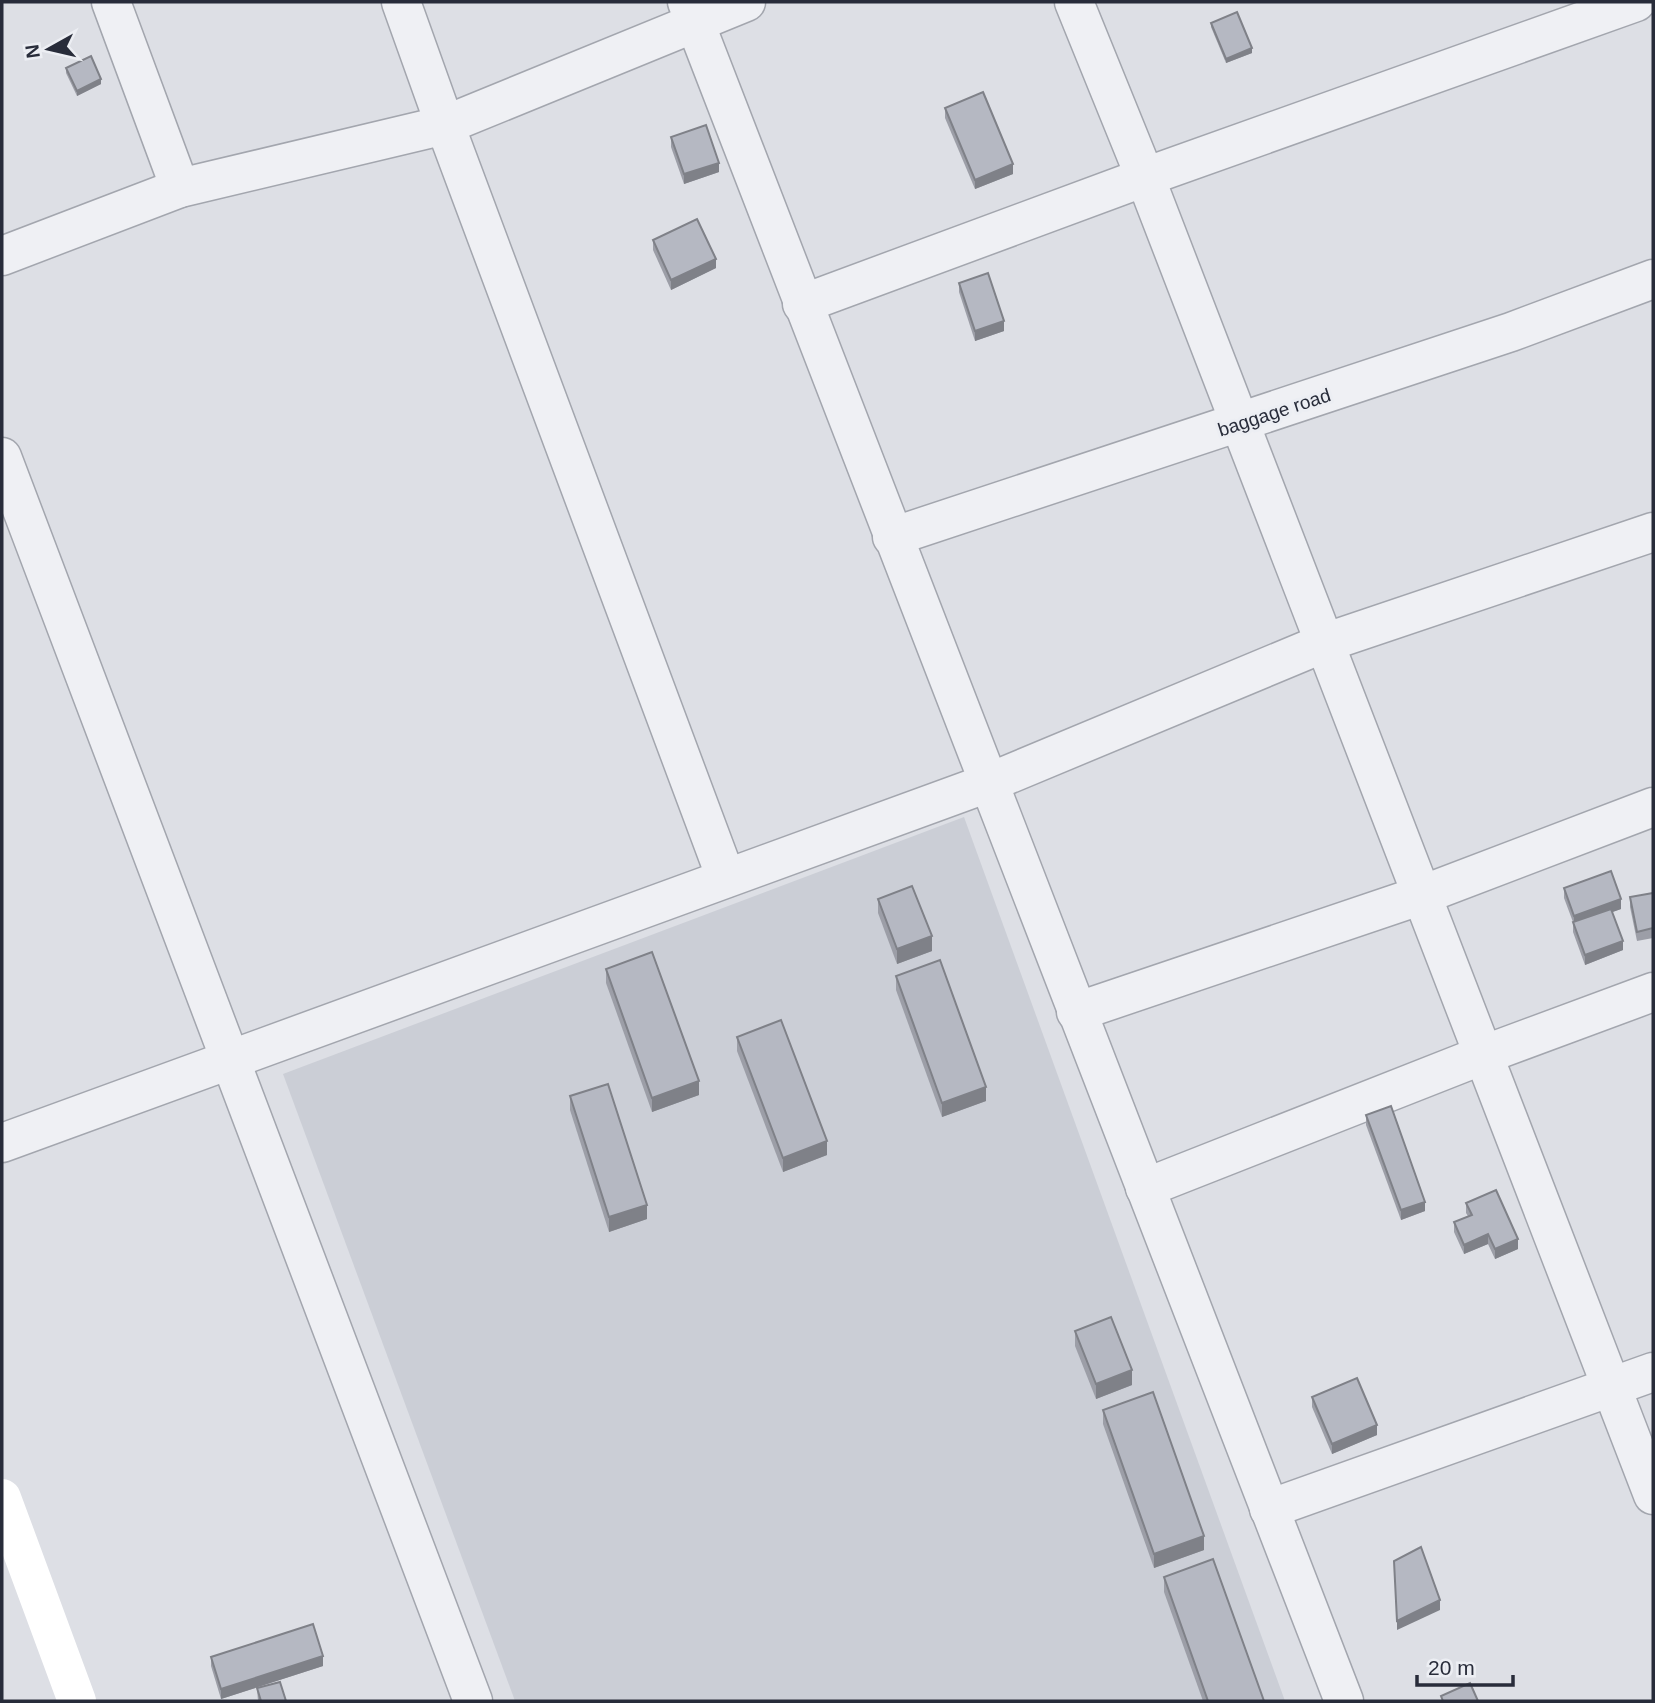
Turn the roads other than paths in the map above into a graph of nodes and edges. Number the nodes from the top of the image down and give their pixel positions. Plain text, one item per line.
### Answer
1 (111, 2) edge
2 (401, 2) edge
3 (747, 2) edge
4 (1074, 2) edge
5 (1636, 2) edge
6 (691, 12) edge
7 (445, 125) junction
8 (1144, 177) junction
9 (180, 188) junction
10 (2, 256) edge
11 (1653, 279) edge
12 (802, 303) junction
13 (1239, 424) junction
14 (2, 457) edge
15 (1653, 532) edge
16 (892, 537) junction
17 (1324, 643) junction
18 (988, 783) junction
19 (1653, 807) edge
20 (726, 878) junction
21 (1422, 895) junction
22 (1653, 992) edge
23 (1076, 1012) junction
24 (1483, 1055) junction
25 (230, 1060) junction
26 (2, 1143) edge
27 (1145, 1188) junction
28 (1653, 1372) edge
29 (1611, 1387) junction
30 (1653, 1495) edge
31 (2, 1498) edge
32 (1269, 1509) junction
33 (77, 1701) edge
34 (473, 1701) edge
35 (1343, 1701) edge

1 - 9 street
2 - 7 street
3 - 6 street
4 - 8 street
5 - 8 street
6 - 7 street
6 - 12 street
7 - 9 street
7 - 20 street
8 - 12 street
8 - 13 street
9 - 10 street
11 - 13 street, baggage road
12 - 16 street
13 - 16 street, baggage road
13 - 17 street
14 - 25 street
15 - 17 street
16 - 18 street
17 - 18 street
17 - 21 street
18 - 20 street
18 - 23 street
19 - 21 street
20 - 25 street
21 - 23 street
21 - 24 street
22 - 24 street
23 - 27 street
24 - 27 street
24 - 29 street
25 - 26 street
25 - 34 street
27 - 32 street
28 - 29 street
29 - 30 street
29 - 32 street
31 - 33 street
32 - 35 street

